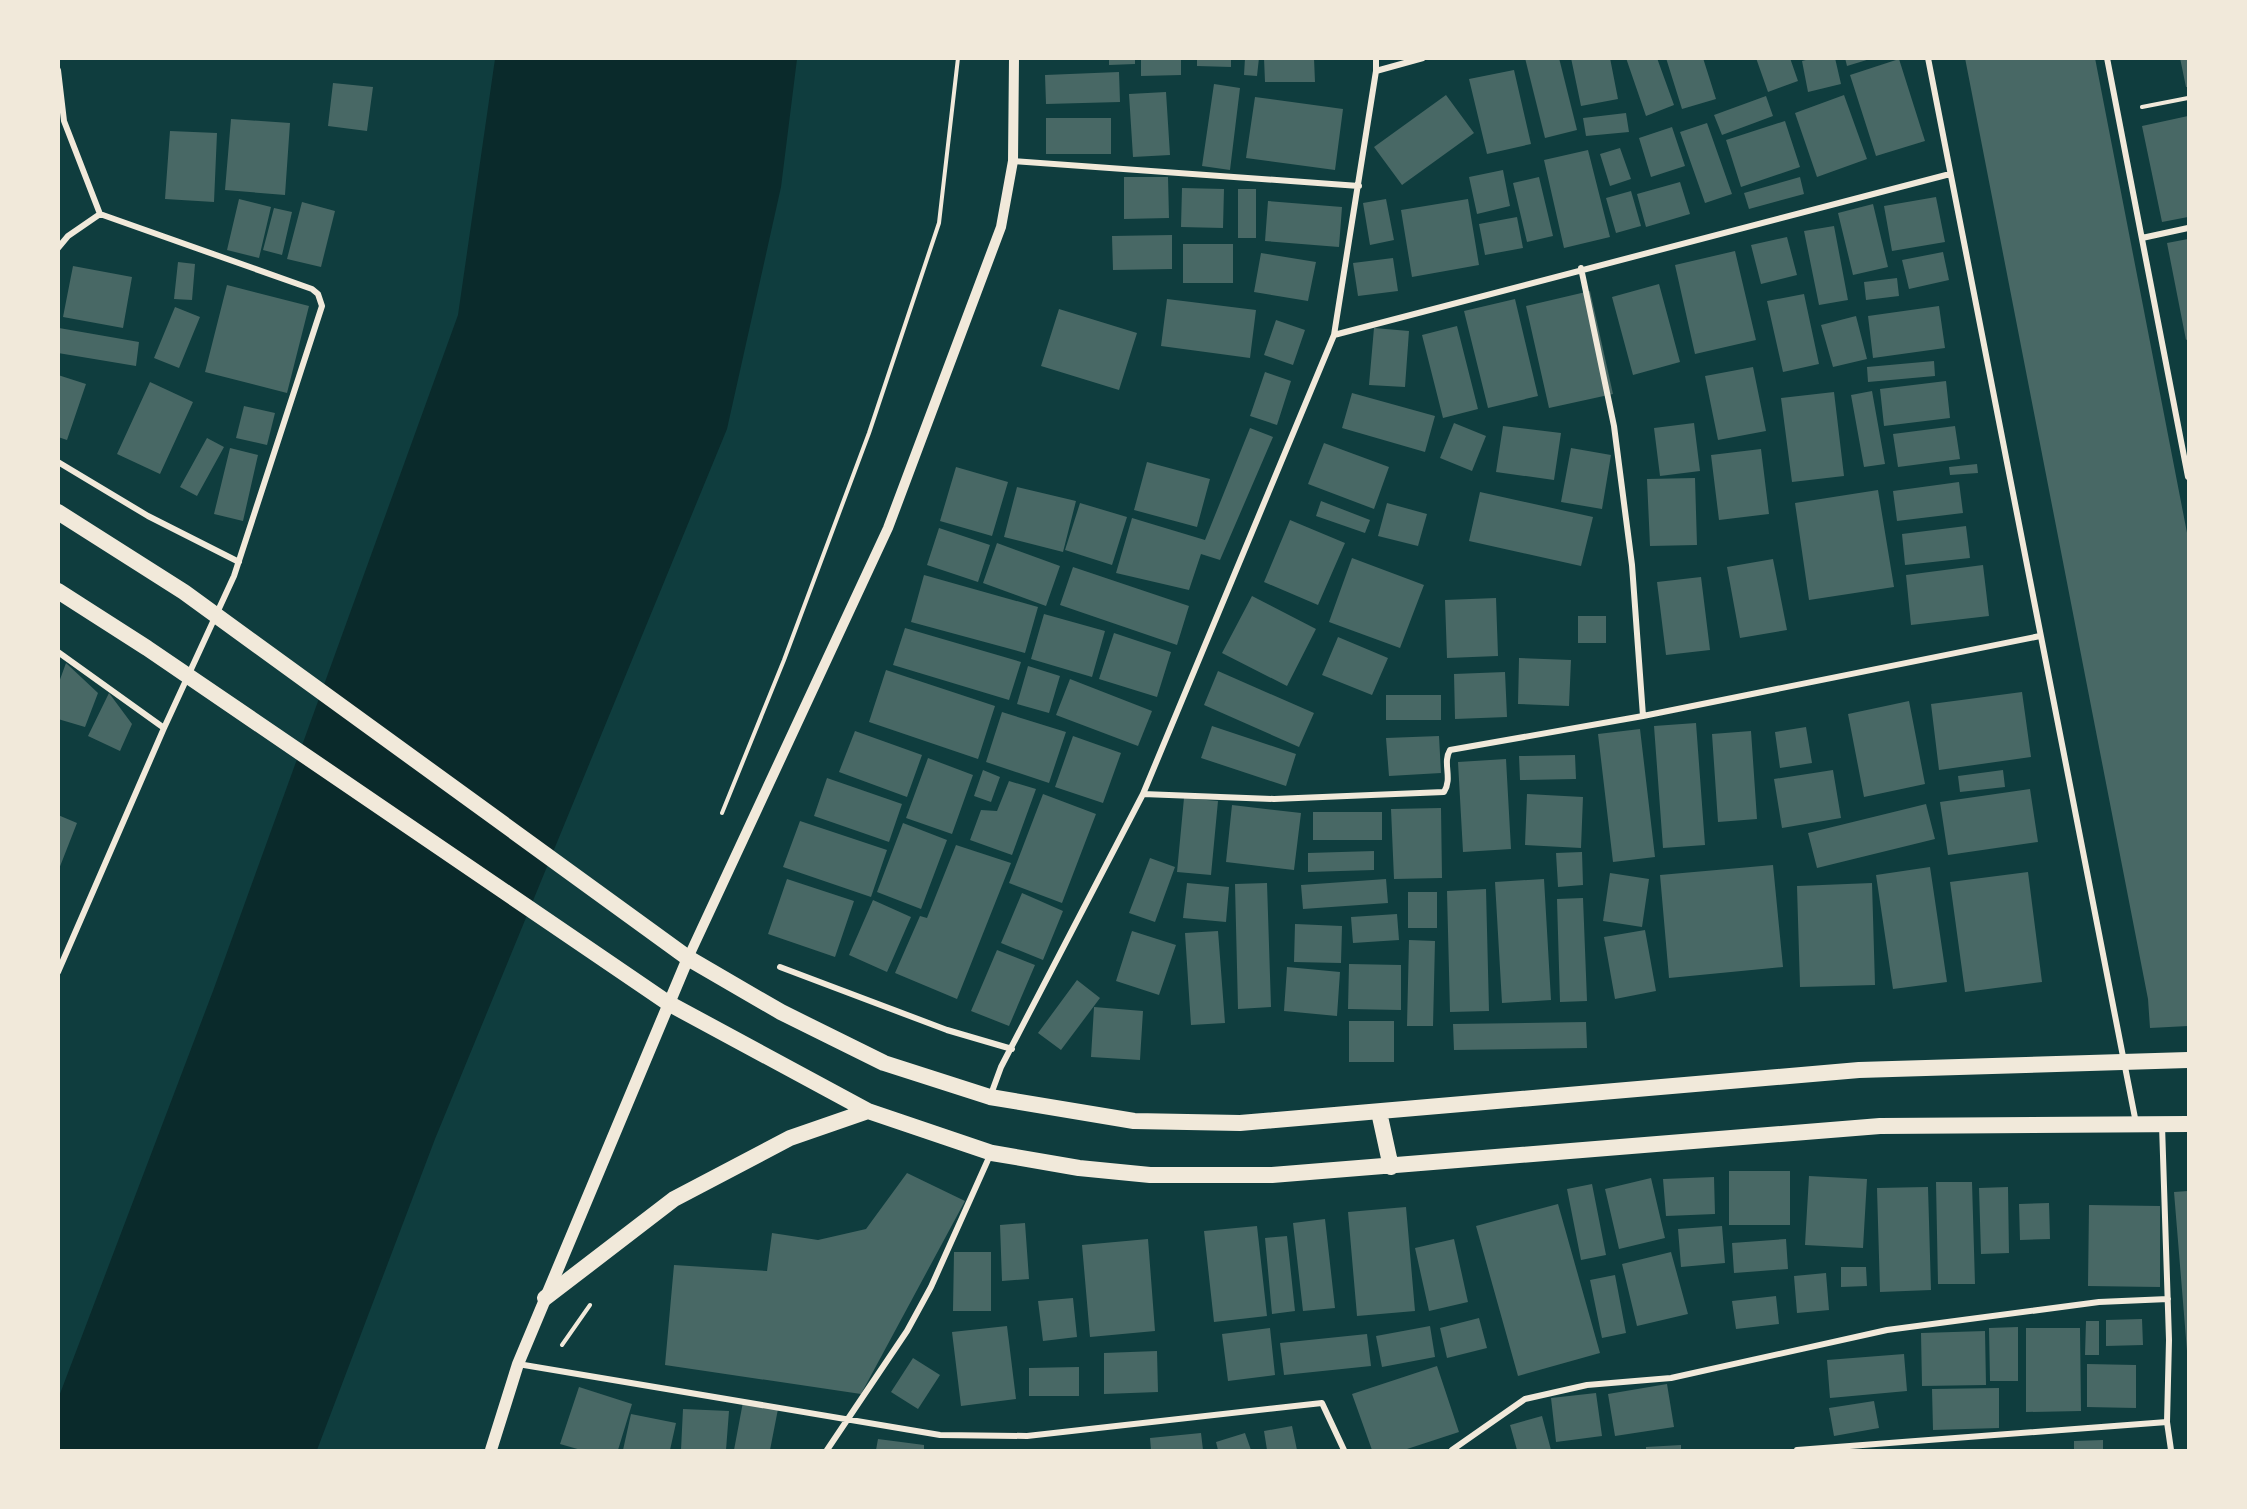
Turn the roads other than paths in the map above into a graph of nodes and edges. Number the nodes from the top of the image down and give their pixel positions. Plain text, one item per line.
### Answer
1 (1014, 58) edge
2 (1376, 58) edge
3 (1423, 58) edge
4 (1928, 58) edge
5 (2107, 58) edge
6 (58, 70) edge
7 (1377, 71) junction
8 (61, 121) edge
9 (1013, 161) junction
10 (1950, 174) junction
11 (1359, 186) junction
12 (100, 214) junction
13 (2188, 228) edge
14 (2142, 238) junction
15 (58, 248) edge
16 (1581, 268) junction
17 (1334, 335) junction
18 (58, 462) edge
19 (2188, 475) edge
20 (58, 512) edge
21 (239, 562) junction
22 (58, 591) edge
23 (2040, 636) junction
24 (58, 652) edge
25 (1643, 716) junction
26 (164, 728) junction
27 (1143, 794) junction
28 (688, 958) junction
29 (780, 968) dead end
30 (58, 972) edge
31 (668, 1003) junction
32 (1012, 1049) junction
33 (2188, 1060) edge
34 (2124, 1062) junction
35 (990, 1097) junction
36 (868, 1111) junction
37 (1379, 1112) junction
38 (2136, 1124) junction
39 (2162, 1124) junction
40 (2188, 1124) edge
41 (992, 1153) junction
42 (1391, 1167) junction
43 (545, 1298) junction
44 (2168, 1299) junction
45 (518, 1364) junction
46 (849, 1418) junction
47 (2167, 1422) junction
48 (491, 1450) edge
49 (827, 1450) edge
50 (1344, 1450) edge
51 (1452, 1450) edge
52 (1798, 1450) edge
53 (2171, 1450) edge

1 - 9 street
2 - 7 street
3 - 7 street
4 - 10 street
5 - 14 street
6 - 8 street
7 - 11 street
8 - 12 street
9 - 11 street
9 - 28 street
10 - 16 street
10 - 23 street
11 - 17 street
12 - 15 street
12 - 21 street
13 - 14 street
14 - 19 street
16 - 17 street
16 - 25 street
17 - 27 street
18 - 21 street
20 - 28 highway
21 - 26 street
22 - 31 highway
23 - 25 street
23 - 34 street
24 - 26 street
25 - 27 street
26 - 30 street
27 - 32 street
28 - 31 main road
28 - 35 highway
29 - 32 street
31 - 36 highway
31 - 43 main road
32 - 35 street
33 - 34 highway
34 - 37 highway
34 - 38 street
35 - 37 highway
36 - 41 highway
36 - 43 highway
37 - 42 highway
38 - 39 highway
38 - 42 highway
39 - 40 highway
39 - 44 street
41 - 42 highway
41 - 46 street
43 - 45 main road
44 - 47 street
44 - 51 street
45 - 46 street
45 - 48 main road
46 - 49 street
46 - 50 street
47 - 52 street
47 - 53 street

